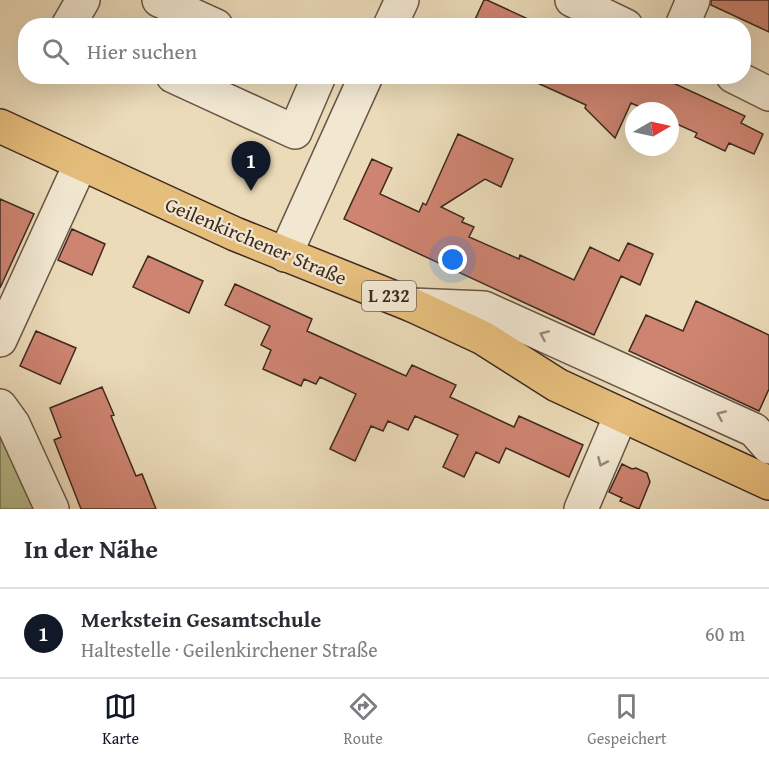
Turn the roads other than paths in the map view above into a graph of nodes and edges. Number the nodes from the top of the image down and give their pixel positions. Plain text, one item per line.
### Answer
1 (83, 0) edge
2 (159, 0) edge
3 (402, 0) edge
4 (572, 0) edge
5 (693, 0) edge
6 (73, 18) edge
7 (198, 18) edge
8 (394, 18) edge
9 (609, 18) edge
10 (685, 18) edge
11 (190, 84) edge
12 (316, 84) edge
13 (362, 84) edge
14 (749, 84) edge
15 (769, 94) edge
16 (0, 126) edge
17 (80, 165) junction
18 (285, 255) junction
19 (412, 304) junction
20 (0, 340) edge
21 (0, 406) edge
22 (621, 415) junction
23 (769, 447) edge
24 (769, 483) edge
25 (52, 509) edge
26 (581, 509) edge

1 - 6 street
2 - 7 street
3 - 8 street
4 - 9 street
5 - 10 street
11 - 12 street
13 - 18 street
14 - 15 street
16 - 17 main road, Geilenkirchener Straße / L 232
17 - 18 main road, Geilenkirchener Straße / L 232
17 - 20 street
18 - 19 main road, Geilenkirchener Straße / L 232
19 - 22 main road, Geilenkirchener Straße / L 232
23 -> 19 street
21 - 25 street
22 - 24 main road, Geilenkirchener Straße / L 232
22 -> 26 street

